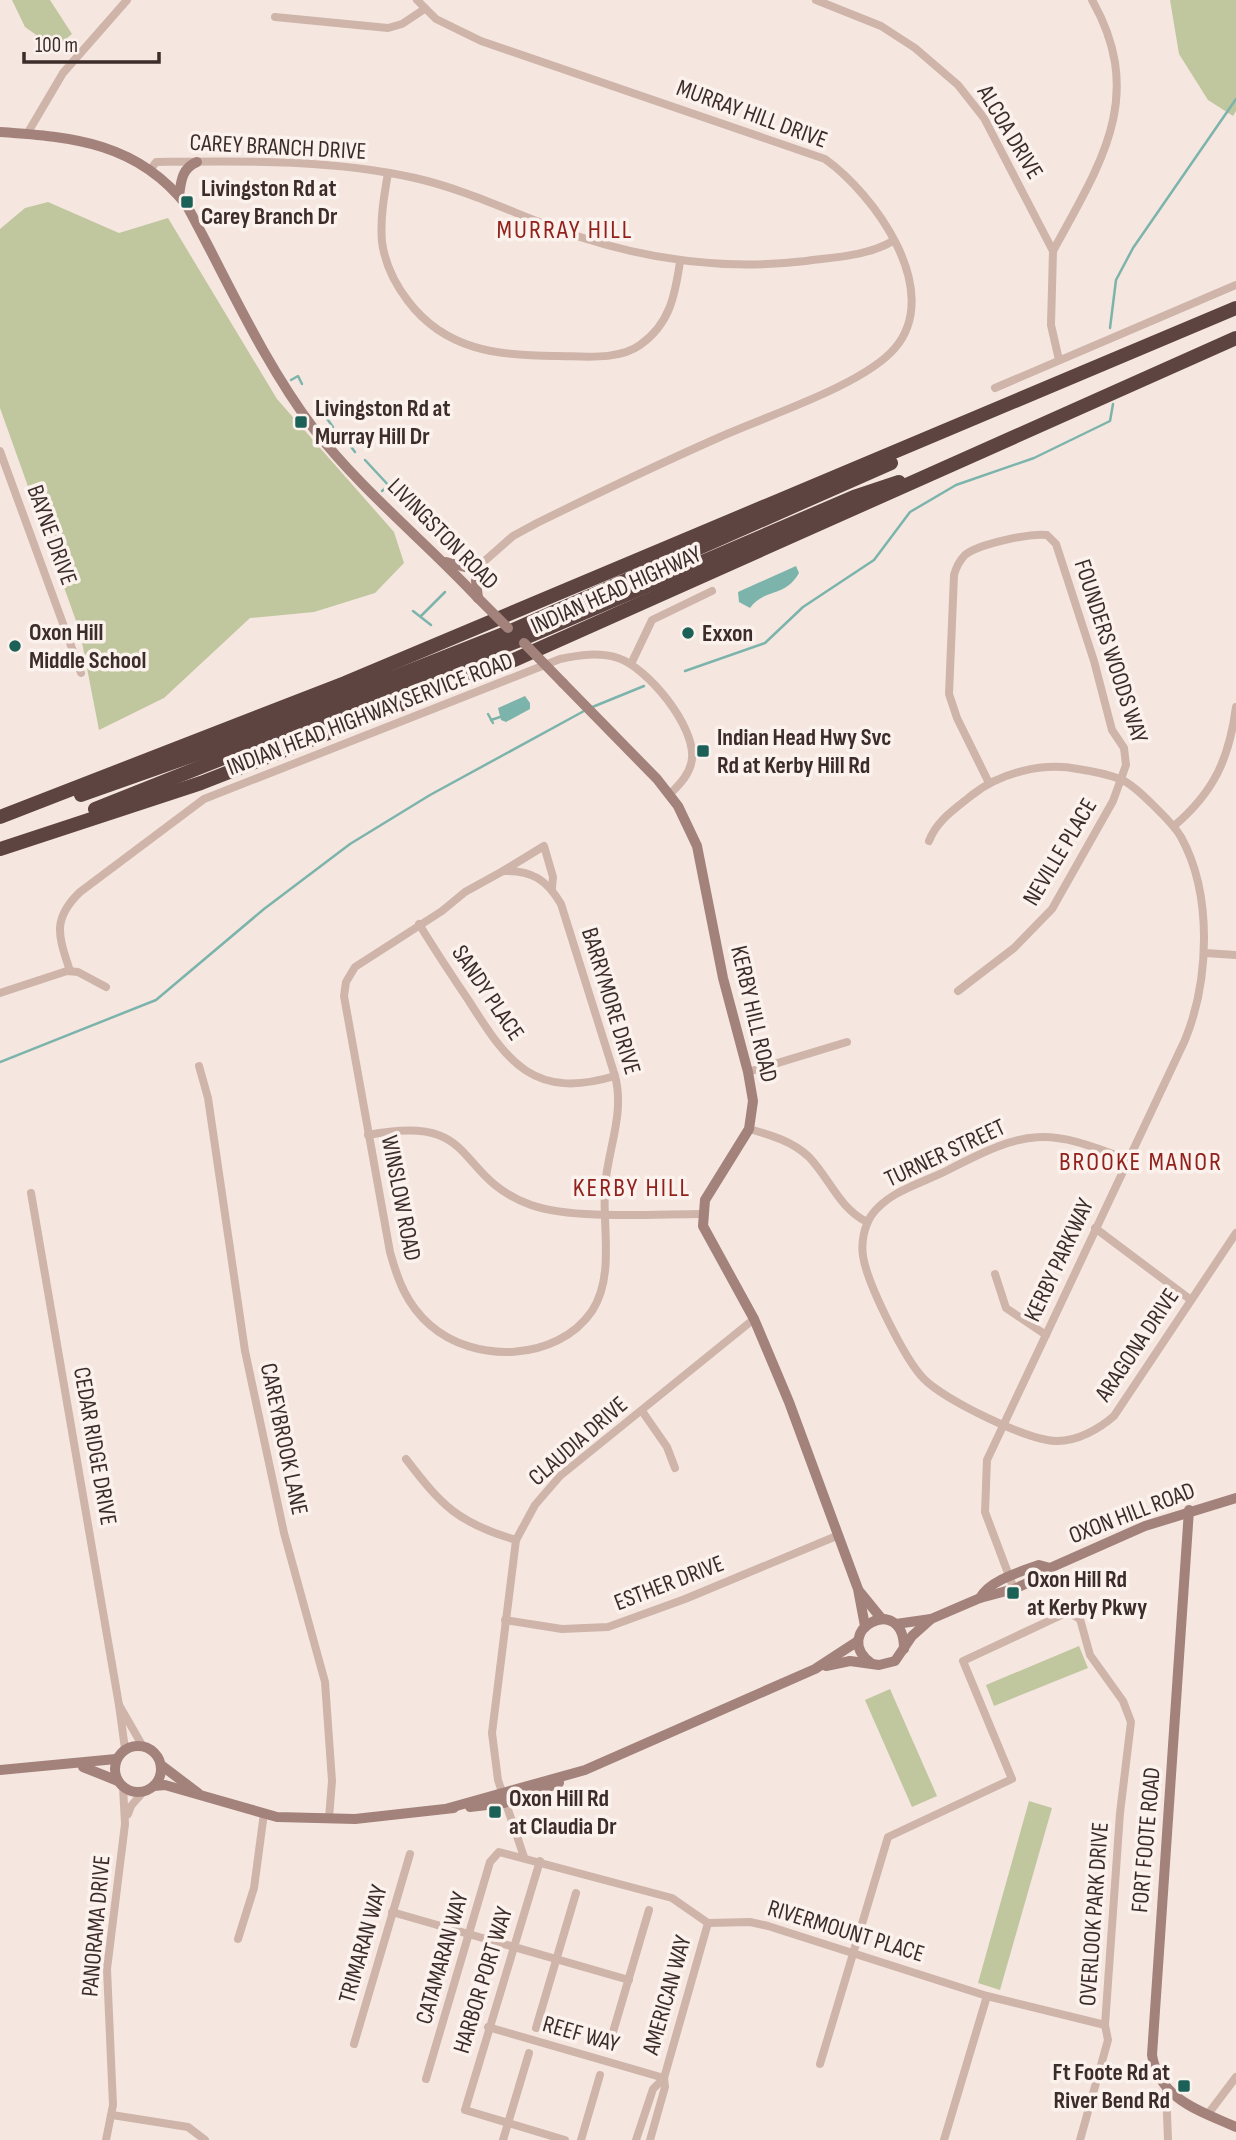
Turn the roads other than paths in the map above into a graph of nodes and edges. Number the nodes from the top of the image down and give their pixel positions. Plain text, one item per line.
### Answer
1 (127, 0) edge
2 (417, 0) edge
3 (816, 0) edge
4 (1092, 0) edge
5 (423, 10) junction
6 (275, 17) dead end
7 (0, 132) edge
8 (27, 134) junction
9 (197, 162) junction
10 (152, 169) junction
11 (388, 173) junction
12 (179, 196) junction
13 (893, 241) junction
14 (1053, 251) junction
15 (680, 262) junction
16 (1236, 285) edge
17 (1236, 309) edge
18 (1236, 338) edge
19 (1059, 360) junction
20 (995, 388) dead end
21 (1034, 394) junction
22 (0, 451) edge
23 (948, 469) junction
24 (440, 559) junction
25 (480, 565) junction
26 (712, 592) dead end
27 (478, 598) junction
28 (516, 635) junction
29 (631, 664) junction
30 (81, 673) dead end
31 (1236, 707) edge
32 (1234, 739) edge
33 (1121, 779) junction
34 (989, 783) junction
35 (670, 794) junction
36 (0, 818) edge
37 (59, 827) junction
38 (1174, 827) junction
39 (929, 841) dead end
40 (544, 846) joint
41 (0, 849) edge
42 (503, 871) junction
43 (552, 888) junction
44 (419, 924) junction
45 (1205, 953) junction
46 (1236, 955) edge
47 (70, 971) junction
48 (106, 987) dead end
49 (958, 991) dead end
50 (0, 993) edge
51 (847, 1042) dead end
52 (200, 1066) dead end
53 (748, 1072) junction
54 (615, 1076) junction
55 (749, 1129) junction
56 (368, 1135) junction
57 (1128, 1160) junction
58 (31, 1193) dead end
59 (605, 1213) junction
60 (702, 1214) junction
61 (867, 1222) junction
62 (1095, 1228) junction
63 (1236, 1233) edge
64 (995, 1274) dead end
65 (1191, 1300) junction
66 (754, 1319) junction
67 (1046, 1335) junction
68 (642, 1411) junction
69 (1003, 1424) junction
70 (406, 1459) dead end
71 (675, 1468) dead end
72 (1236, 1498) edge
73 (1189, 1510) junction
74 (839, 1535) junction
75 (516, 1540) junction
76 (1050, 1569) junction
77 (1009, 1578) junction
78 (858, 1588) junction
79 (1014, 1589) junction
80 (980, 1598) junction
81 (881, 1619) junction
82 (930, 1619) junction
83 (505, 1620) junction
84 (897, 1624) junction
85 (865, 1626) junction
86 (858, 1641) junction
87 (904, 1649) junction
88 (872, 1663) junction
89 (814, 1669) junction
90 (119, 1705) junction
91 (142, 1745) junction
92 (125, 1749) junction
93 (116, 1759) junction
94 (77, 1765) junction
95 (161, 1765) junction
96 (0, 1770) edge
97 (120, 1784) junction
98 (149, 1789) junction
99 (200, 1795) junction
100 (503, 1798) junction
101 (264, 1814) junction
102 (329, 1818) junction
103 (125, 1824) junction
104 (410, 1854) dead end
105 (524, 1857) junction
106 (540, 1861) junction
107 (576, 1893) dead end
108 (649, 1910) dead end
109 (393, 1913) junction
110 (708, 1923) junction
111 (468, 1935) junction
112 (238, 1939) dead end
113 (513, 1947) junction
114 (852, 1954) junction
115 (556, 1959) junction
116 (629, 1980) junction
117 (987, 1996) junction
118 (1105, 2025) junction
119 (488, 2027) junction
120 (537, 2028) dead end
121 (354, 2044) dead end
122 (608, 2049) dead end
123 (529, 2053) dead end
124 (820, 2063) dead end
125 (600, 2075) dead end
126 (1236, 2077) edge
127 (664, 2078) junction
128 (426, 2079) dead end
129 (1166, 2088) junction
130 (1208, 2114) junction
131 (113, 2115) junction
132 (508, 2123) junction
133 (1236, 2127) edge
134 (106, 2140) edge
135 (205, 2140) edge
136 (503, 2140) edge
137 (565, 2140) edge
138 (581, 2140) edge
139 (636, 2140) edge
140 (650, 2140) edge
141 (944, 2140) edge
142 (1080, 2140) edge
143 (1168, 2140) edge

1 - 8 street
2 - 5 street, MURRAY HILL DRIVE
3 - 14 street, ALCOA DRIVE
4 - 14 street
5 - 6 street
5 - 13 street, MURRAY HILL DRIVE
7 - 8 main road, LIVINGSTON ROAD
8 - 10 main road, LIVINGSTON ROAD
9 - 10 street, CAREY BRANCH DRIVE
9 - 11 street, CAREY BRANCH DRIVE
9 - 12 main road
10 - 12 main road, LIVINGSTON ROAD
11 - 15 street, CAREY BRANCH DRIVE
11 - 15 street
12 - 24 main road, LIVINGSTON ROAD
13 - 15 street, CAREY BRANCH DRIVE
13 - 25 street, MURRAY HILL DRIVE
14 - 19 street, ALCOA DRIVE
16 - 19 street
17 - 21 highway, INDIAN HEAD HIGHWAY
18 - 23 highway, INDIAN HEAD HIGHWAY
19 - 20 street
21 - 28 highway
21 - 36 highway, INDIAN HEAD HIGHWAY
22 - 30 street, BAYNE DRIVE
23 - 28 highway
23 - 37 highway, INDIAN HEAD HIGHWAY
24 - 25 main road
24 - 27 main road, LIVINGSTON ROAD
25 - 27 main road
26 - 29 street
27 - 28 main road, LIVINGSTON ROAD, bridge
28 - 35 main road, KERBY HILL ROAD, bridge
28 - 36 highway
28 - 37 highway
29 - 35 street, INDIAN HEAD HIGHWAY SERVICE ROAD
29 - 47 street, INDIAN HEAD HIGHWAY SERVICE ROAD
31 - 32 street
32 - 38 street
33 - 34 street, KERBY PARKWAY
33 - 34 street, FOUNDERS WOODS WAY
33 - 38 street, KERBY PARKWAY
33 - 49 street, NEVILLE PLACE
34 - 39 street, KERBY PARKWAY
35 - 53 main road, KERBY HILL ROAD
37 - 41 highway, INDIAN HEAD HIGHWAY
38 - 45 street, KERBY PARKWAY
40 - 42 street, WINSLOW ROAD
40 - 43 street, BARRYMORE DRIVE
42 - 43 street
42 - 44 street, WINSLOW ROAD
43 - 54 street, BARRYMORE DRIVE
44 - 54 street, SANDY PLACE
44 - 56 street, WINSLOW ROAD
45 - 46 street
45 - 57 street, KERBY PARKWAY
47 - 48 street
47 - 50 street
51 - 53 street
52 - 102 street, CAREYBROOK LANE
53 - 55 main road, KERBY HILL ROAD
54 - 59 street, BARRYMORE DRIVE
55 - 60 main road, KERBY HILL ROAD
55 - 61 street
56 - 59 street
56 - 59 street, WINSLOW ROAD
57 - 61 street, TURNER STREET
57 - 62 street, KERBY PARKWAY
58 - 90 street, CEDAR RIDGE DRIVE
59 - 60 street
60 - 66 main road
61 - 69 street, ARAGONA DRIVE
62 - 65 street
62 - 67 street, KERBY PARKWAY
63 - 65 street, ARAGONA DRIVE
64 - 67 street
65 - 69 street, ARAGONA DRIVE
66 - 68 street, CLAUDIA DRIVE
66 - 74 main road
67 - 69 street, KERBY PARKWAY
68 - 71 street
68 - 75 street, CLAUDIA DRIVE
69 - 77 street, KERBY PARKWAY
70 - 75 street
72 - 73 main road, OXON HILL ROAD
73 - 76 main road, OXON HILL ROAD
73 - 129 main road, FORT FOOTE ROAD
74 - 78 main road
74 - 83 street, ESTHER DRIVE
75 - 83 street, CLAUDIA DRIVE
76 - 77 main road
76 - 79 main road, OXON HILL ROAD
77 - 79 street, KERBY PARKWAY
77 - 80 main road
78 - 81 main road
78 - 85 main road
79 - 80 main road, OXON HILL ROAD
80 - 82 main road, OXON HILL ROAD
81 - 84 main road
81 - 85 main road
82 - 84 main road, OXON HILL ROAD
82 - 87 main road, OXON HILL ROAD
83 - 100 street, CLAUDIA DRIVE
84 - 87 main road
85 - 86 main road
86 - 88 main road
86 - 89 main road
87 - 88 main road
88 - 89 main road
89 - 100 main road
90 - 91 street, CEDAR RIDGE DRIVE
90 - 92 street, CEDAR RIDGE DRIVE
91 - 92 main road
91 - 95 main road
92 - 93 main road
93 - 94 main road
93 - 97 main road
94 - 96 main road
94 - 97 main road
95 - 98 main road
95 - 99 main road
97 - 98 main road
97 - 103 street, PANORAMA DRIVE
98 - 99 main road
98 - 103 street, PANORAMA DRIVE
99 - 101 main road
100 - 102 main road
100 - 105 street, CLAUDIA DRIVE
101 - 102 main road
101 - 112 street
103 - 131 street, PANORAMA DRIVE
104 - 109 street, TRIMARAN WAY
105 - 106 street
105 - 111 street, CATAMARAN WAY
106 - 110 street
106 - 113 street, HARBOR PORT WAY
107 - 115 street
108 - 116 street
109 - 111 street
109 - 121 street, TRIMARAN WAY
110 - 114 street, RIVERMOUNT PLACE
110 - 127 street, AMERICAN WAY
111 - 113 street
111 - 128 street, CATAMARAN WAY
113 - 115 street
113 - 119 street, HARBOR PORT WAY
114 - 117 street, RIVERMOUNT PLACE
114 - 118 street, OVERLOOK PARK DRIVE
114 - 124 street
115 - 116 street
115 - 120 street
116 - 122 street
117 - 118 street, RIVERMOUNT PLACE
117 - 141 street
118 - 142 street, OVERLOOK PARK DRIVE
119 - 127 street, REEF WAY
119 - 132 street, HARBOR PORT WAY
123 - 132 street
125 - 138 street
126 - 130 street
127 - 139 street, AMERICAN WAY
127 - 140 street, AMERICAN WAY
129 - 130 main road
129 - 143 street
130 - 133 main road
131 - 134 street, PANORAMA DRIVE
131 - 135 street
132 - 136 street
132 - 137 street

